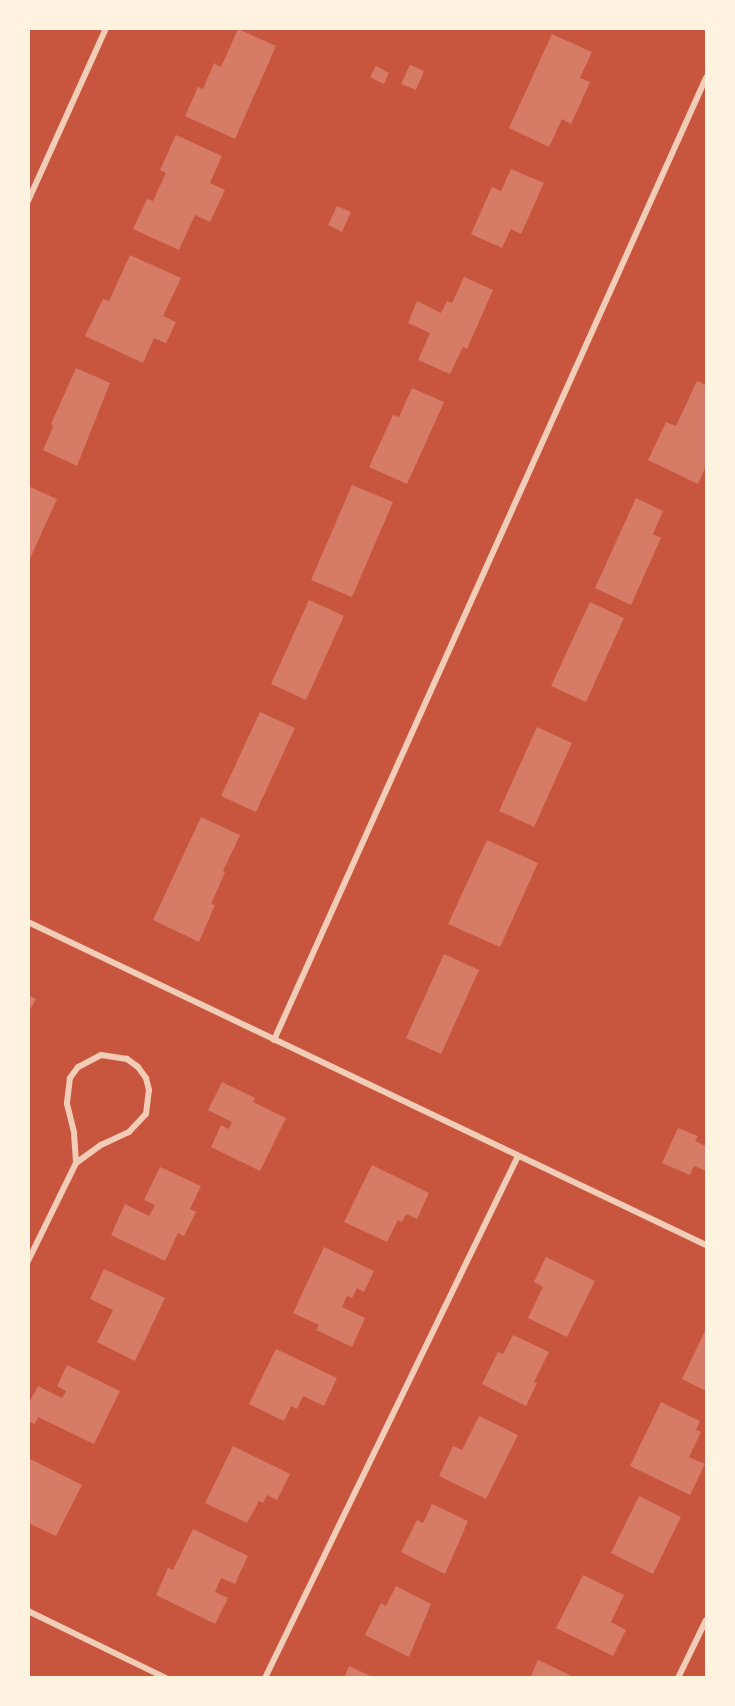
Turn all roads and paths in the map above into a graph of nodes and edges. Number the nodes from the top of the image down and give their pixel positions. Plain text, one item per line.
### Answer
1 (106, 28) edge
2 (706, 78) edge
3 (28, 201) edge
4 (28, 922) edge
5 (274, 1040) junction
6 (518, 1156) junction
7 (76, 1163) junction
8 (706, 1245) edge
9 (28, 1261) edge
10 (28, 1611) edge
11 (706, 1620) edge
12 (165, 1677) edge
13 (266, 1677) edge
14 (678, 1677) edge

1 - 3 street
2 - 5 street
4 - 5 street
5 - 6 street
6 - 8 street
6 - 13 street
7 - 7 street
7 - 9 street
10 - 12 street
11 - 14 street

